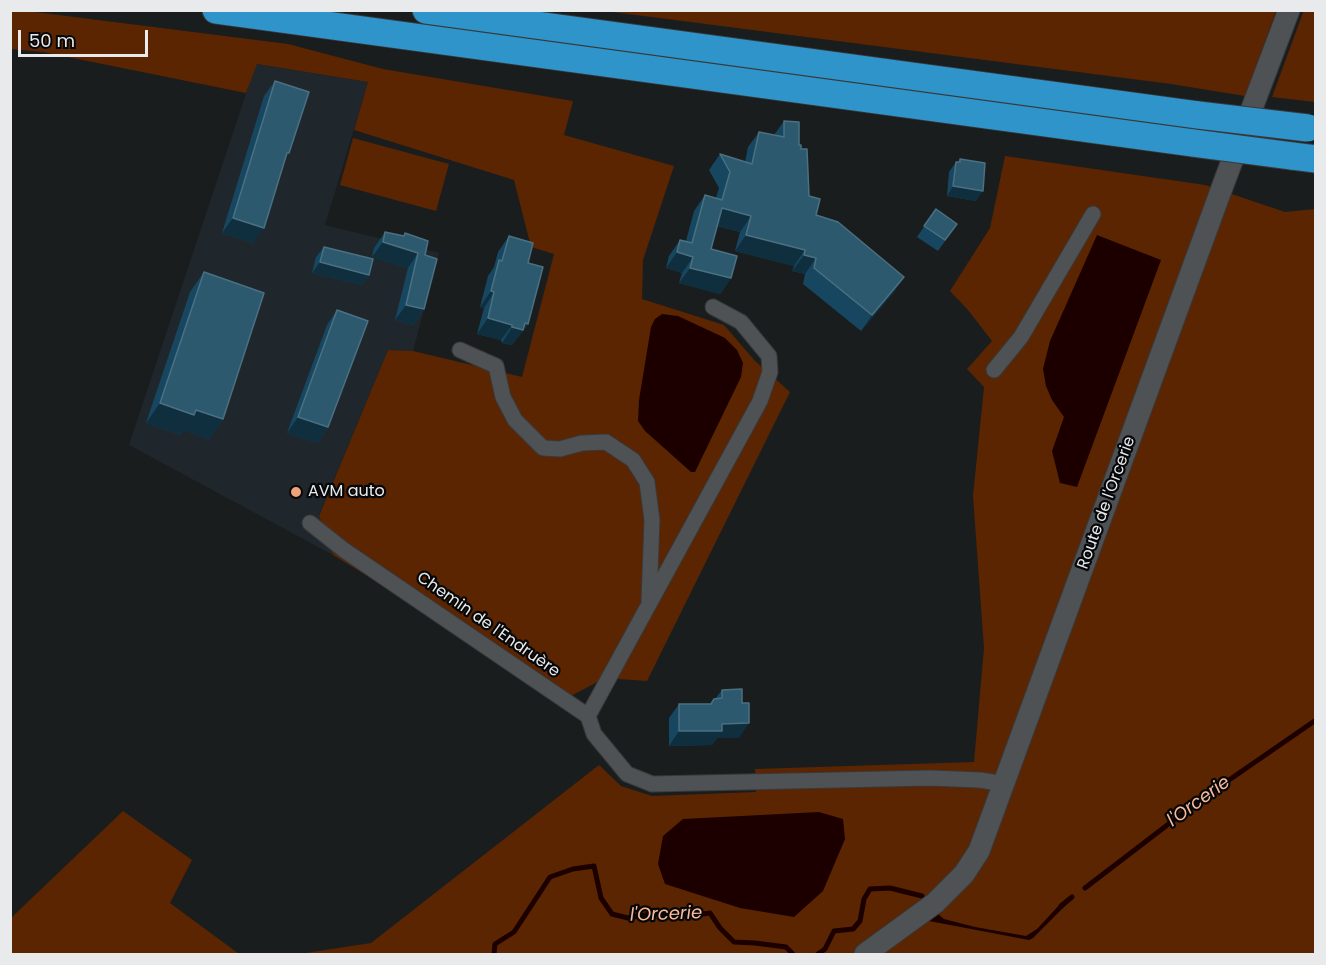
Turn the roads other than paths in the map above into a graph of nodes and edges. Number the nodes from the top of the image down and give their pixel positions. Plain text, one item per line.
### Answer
1 (216, 10) edge
2 (426, 10) edge
3 (1289, 10) edge
4 (1312, 129) edge
5 (1304, 157) edge
6 (1093, 214) dead end
7 (713, 307) dead end
8 (460, 350) dead end
9 (994, 370) dead end
10 (310, 523) dead end
11 (649, 604) junction
12 (588, 716) junction
13 (1005, 784) junction
14 (866, 954) edge

1 - 5 highway, bridge
2 - 4 highway, bridge
3 - 13 street, Route de l'Orcerie
6 - 9 street
7 - 11 street
8 - 11 street
10 - 12 street, Chemin de l'Endruère
11 - 12 street
12 - 13 street, Chemin de l'Endruère
13 - 14 street, Route de l'Orcerie

